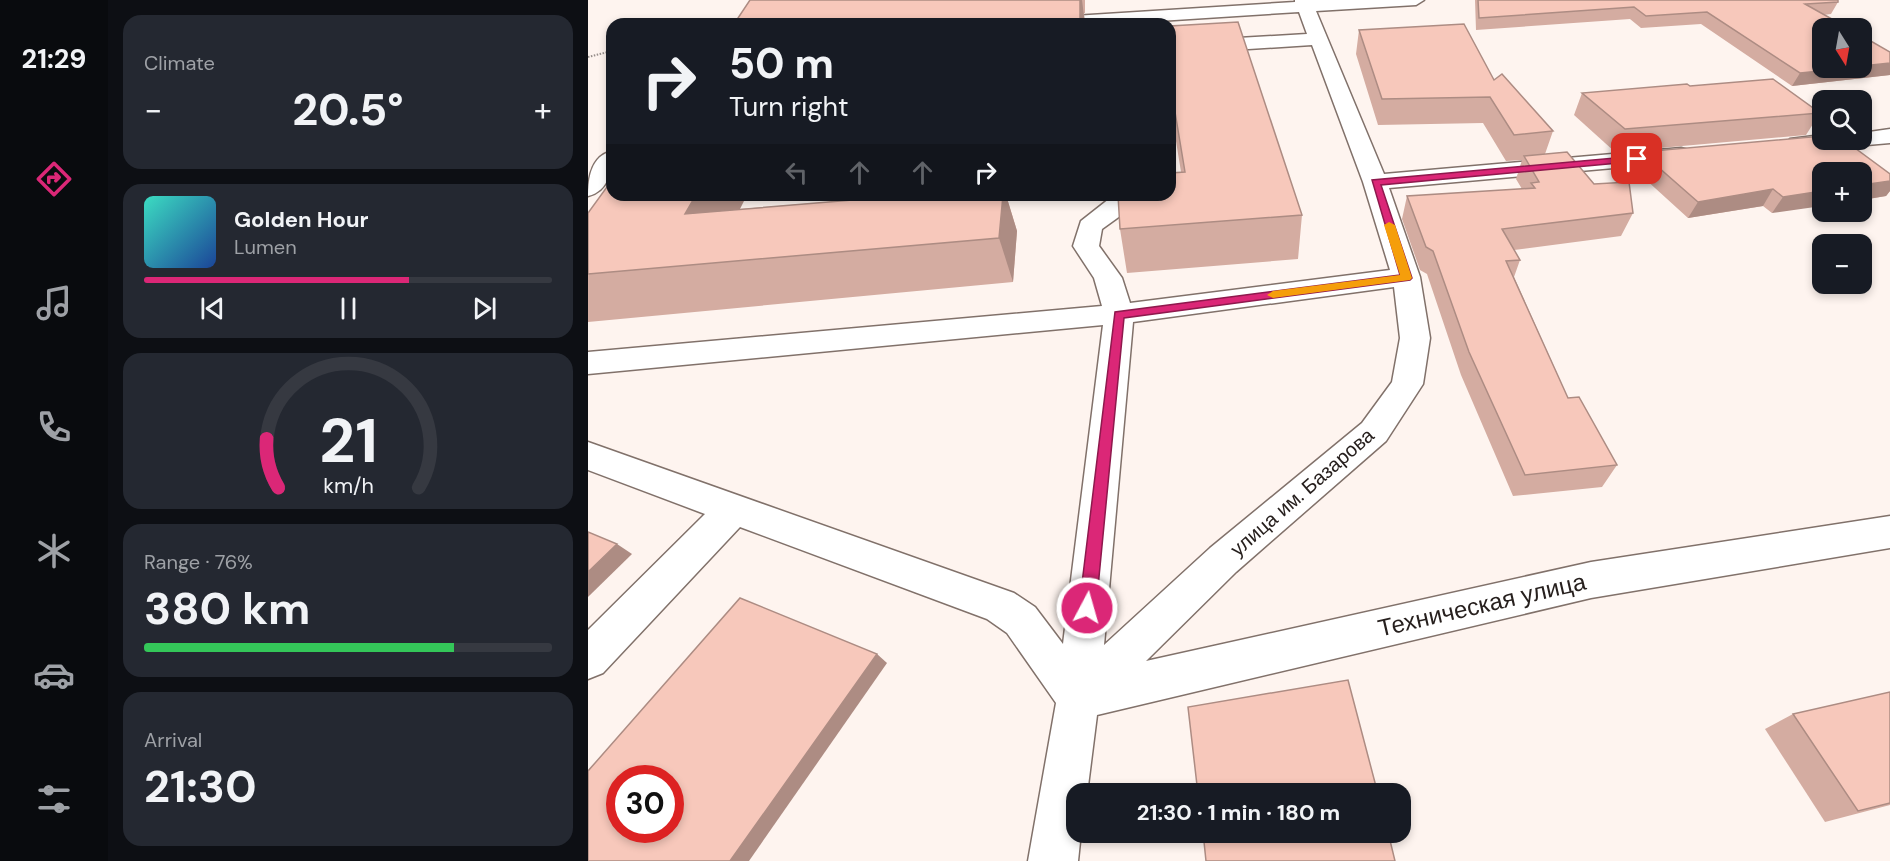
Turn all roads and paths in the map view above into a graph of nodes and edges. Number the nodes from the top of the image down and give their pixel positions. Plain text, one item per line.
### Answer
1 (1416, 0) edge
2 (1306, 3) edge
3 (1133, 8) edge
4 (1085, 18) edge
5 (1145, 18) edge
6 (1176, 33) edge
7 (1319, 39) junction
8 (1205, 45) junction
9 (1176, 47) edge
10 (606, 52) edge
11 (588, 57) edge
12 (1890, 136) edge
13 (1872, 137) edge
14 (1812, 143) edge
15 (1779, 146) edge
16 (1708, 152) edge
17 (606, 166) edge
18 (1375, 182) junction
19 (588, 189) edge
20 (1122, 201) edge
21 (1406, 278) junction
22 (1119, 314) junction
23 (588, 363) edge
24 (588, 456) edge
25 (734, 509) junction
26 (1890, 532) edge
27 (588, 659) edge
28 (1078, 698) junction
29 (1053, 861) edge

1 - 2 street
2 - 3 street
2 - 7 street, улица им. Базарова
3 - 4 street
3 - 5 street
6 - 8 street
7 - 8 street
7 - 18 street, улица им. Базарова
8 - 9 street
10 - 11 path
12 - 13 street
14 - 15 street
16 - 18 street
17 - 19 street
18 - 21 street, улица им. Базарова
20 - 22 street
21 - 22 street
21 - 28 street, улица им. Базарова
22 - 23 street
22 - 28 street
24 - 25 street
25 - 27 street
25 - 28 street
26 - 28 street, Техническая улица
28 - 29 street

